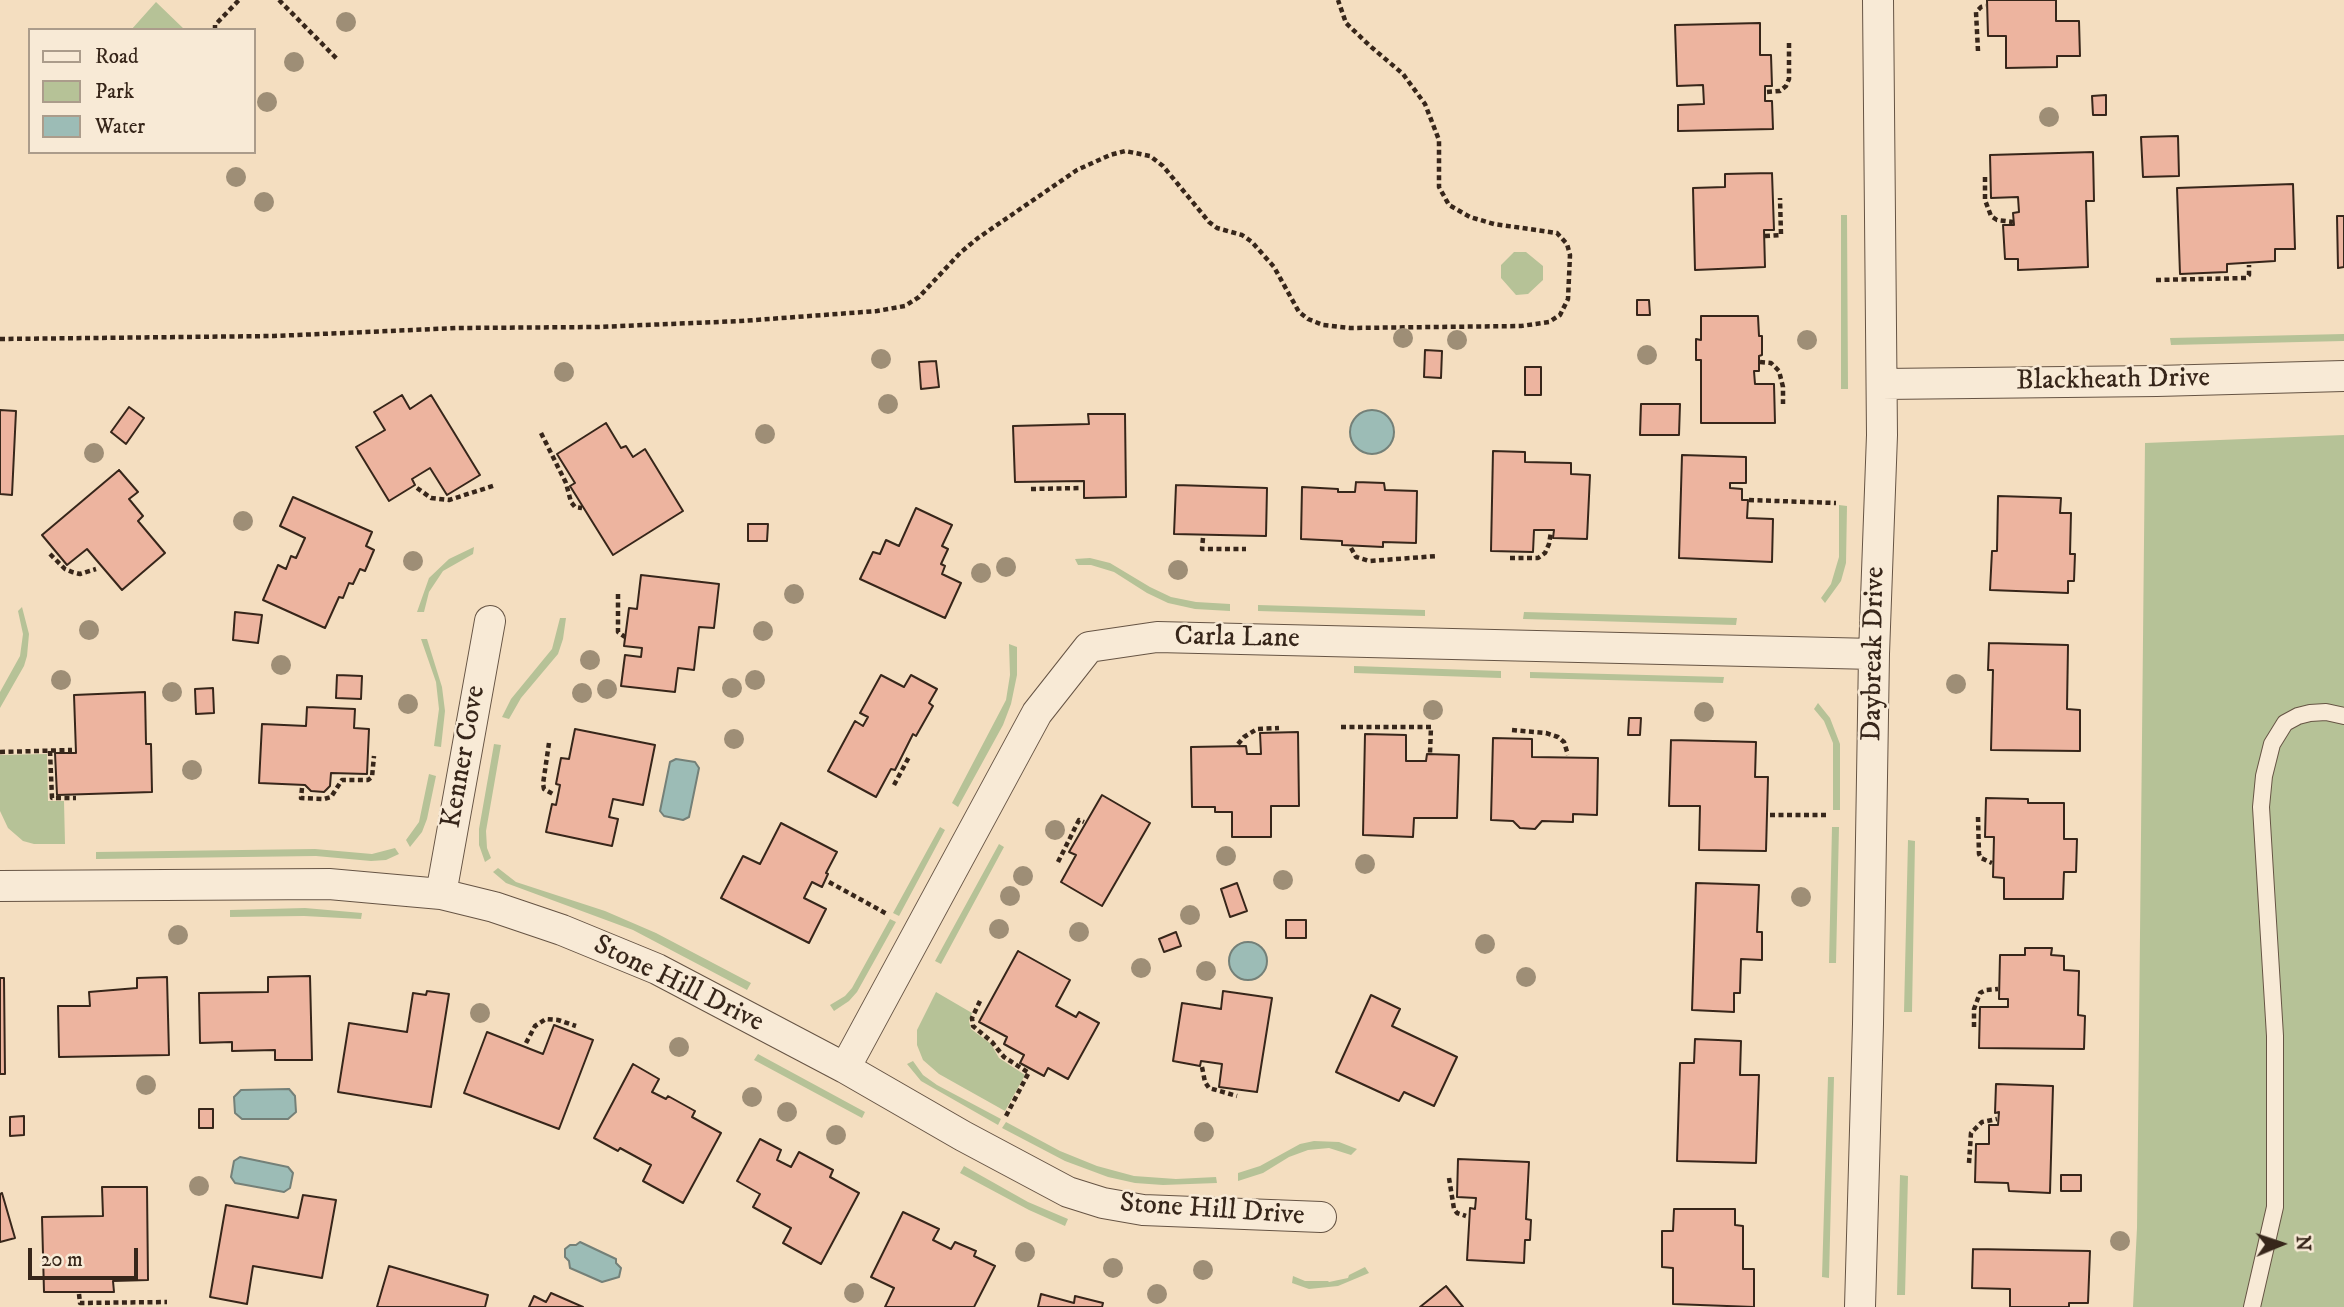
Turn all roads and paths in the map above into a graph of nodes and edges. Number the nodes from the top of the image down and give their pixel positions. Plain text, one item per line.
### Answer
1 (239, 0) edge
2 (279, 0) edge
3 (1338, 0) edge
4 (1878, 0) edge
5 (1986, 6) dead end
6 (215, 28) edge
7 (1789, 41) dead end
8 (1978, 51) dead end
9 (338, 60) dead end
10 (1767, 92) dead end
11 (1985, 177) dead end
12 (1780, 198) dead end
13 (2013, 222) dead end
14 (1765, 236) dead end
15 (2249, 265) dead end
16 (2156, 280) dead end
17 (0, 339) edge
18 (1760, 362) dead end
19 (2344, 376) edge
20 (1882, 384) junction
21 (1783, 404) dead end
22 (541, 433) dead end
23 (496, 485) dead end
24 (416, 488) dead end
25 (1082, 488) dead end
26 (1031, 489) dead end
27 (1749, 500) dead end
28 (1836, 503) dead end
29 (582, 508) dead end
30 (1551, 533) dead end
31 (1203, 538) dead end
32 (1351, 548) dead end
33 (1245, 549) dead end
34 (50, 554) dead end
35 (1437, 556) dead end
36 (1510, 558) dead end
37 (96, 569) dead end
38 (618, 594) dead end
39 (490, 621) dead end
40 (625, 637) dead end
41 (1874, 654) junction
42 (2344, 716) edge
43 (1279, 727) dead end
44 (1340, 727) dead end
45 (1512, 730) dead end
46 (550, 743) dead end
47 (1238, 744) dead end
48 (72, 750) dead end
49 (50, 751) junction
50 (0, 752) edge
51 (1430, 753) dead end
52 (910, 755) dead end
53 (1568, 755) dead end
54 (374, 756) dead end
55 (894, 785) dead end
56 (302, 788) dead end
57 (553, 794) dead end
58 (76, 798) dead end
59 (1770, 815) dead end
60 (1828, 815) dead end
61 (1978, 817) dead end
62 (1084, 822) dead end
63 (1058, 862) dead end
64 (1992, 863) dead end
65 (828, 883) dead end
66 (0, 886) edge
67 (441, 894) junction
68 (887, 914) dead end
69 (1998, 989) dead end
70 (980, 1001) dead end
71 (576, 1026) dead end
72 (1974, 1027) dead end
73 (526, 1043) dead end
74 (1202, 1067) dead end
75 (845, 1069) junction
76 (1237, 1096) dead end
77 (1006, 1116) dead end
78 (1997, 1119) dead end
79 (1969, 1163) dead end
80 (1449, 1178) dead end
81 (1466, 1216) dead end
82 (1321, 1217) dead end
83 (79, 1294) dead end
84 (167, 1302) dead end
85 (1860, 1307) edge
86 (2252, 1307) edge

1 - 6 path
2 - 9 path
3 - 17 path
4 - 20 street, Daybreak Drive
5 - 8 path
7 - 10 path
11 - 13 path
12 - 14 path
15 - 16 path
18 - 21 path
19 - 20 street, Blackheath Drive
20 - 41 street, Daybreak Drive
22 - 29 path
23 - 24 path
25 - 26 path
27 - 28 path
30 - 36 path
31 - 33 path
32 - 35 path
34 - 37 path
38 - 40 path
39 - 67 street, Kenner Cove
41 - 75 street, Carla Lane
41 - 85 street, Daybreak Drive
42 - 86 lane
43 - 47 path
44 - 51 path
45 - 53 path
46 - 57 path
48 - 49 path
49 - 50 path
49 - 58 path
52 - 55 path
54 - 56 path
59 - 60 path
61 - 64 path
62 - 63 path
65 - 68 path
66 - 67 street, Stone Hill Drive
67 - 75 street, Stone Hill Drive
69 - 72 path
70 - 77 path
71 - 73 path
74 - 76 path
75 - 82 street, Stone Hill Drive
78 - 79 path
80 - 81 path
83 - 84 path

